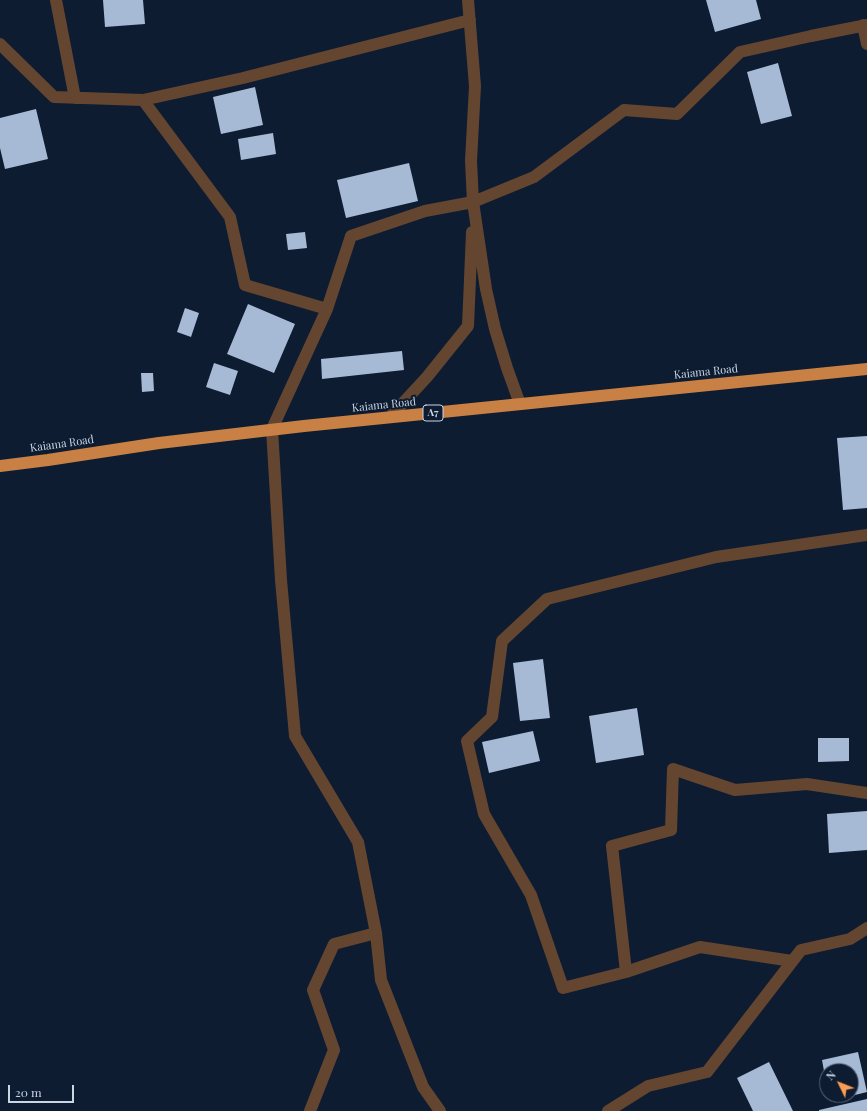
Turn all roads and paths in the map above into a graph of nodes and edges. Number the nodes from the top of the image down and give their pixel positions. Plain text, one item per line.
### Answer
1 (56, 0) edge
2 (468, 0) edge
3 (470, 20) junction
4 (865, 25) edge
5 (0, 44) edge
6 (867, 44) edge
7 (75, 98) junction
8 (143, 100) junction
9 (473, 202) junction
10 (327, 309) junction
11 (867, 369) edge
12 (520, 404) junction
13 (390, 417) junction
14 (272, 429) junction
15 (0, 466) edge
16 (867, 535) edge
17 (867, 793) edge
18 (867, 928) edge
19 (376, 933) junction
20 (792, 961) junction
21 (626, 972) junction
22 (310, 1111) edge
23 (440, 1111) edge
24 (608, 1111) edge

1 - 7 street
2 - 3 street
3 - 8 street
3 - 9 street
4 - 6 street
4 - 9 street
5 - 7 street
7 - 8 street
8 - 10 street
9 - 10 street
9 - 12 street
9 - 13 street
10 - 14 street
11 - 12 highway, Kaiama Road / A7
12 - 13 highway, Kaiama Road / A7
13 - 14 highway, Kaiama Road / A7
14 - 15 highway, Kaiama Road / A7
14 - 19 street
16 - 21 street
17 - 21 street
18 - 20 street
19 - 22 street
19 - 23 street
20 - 21 street
20 - 24 street

